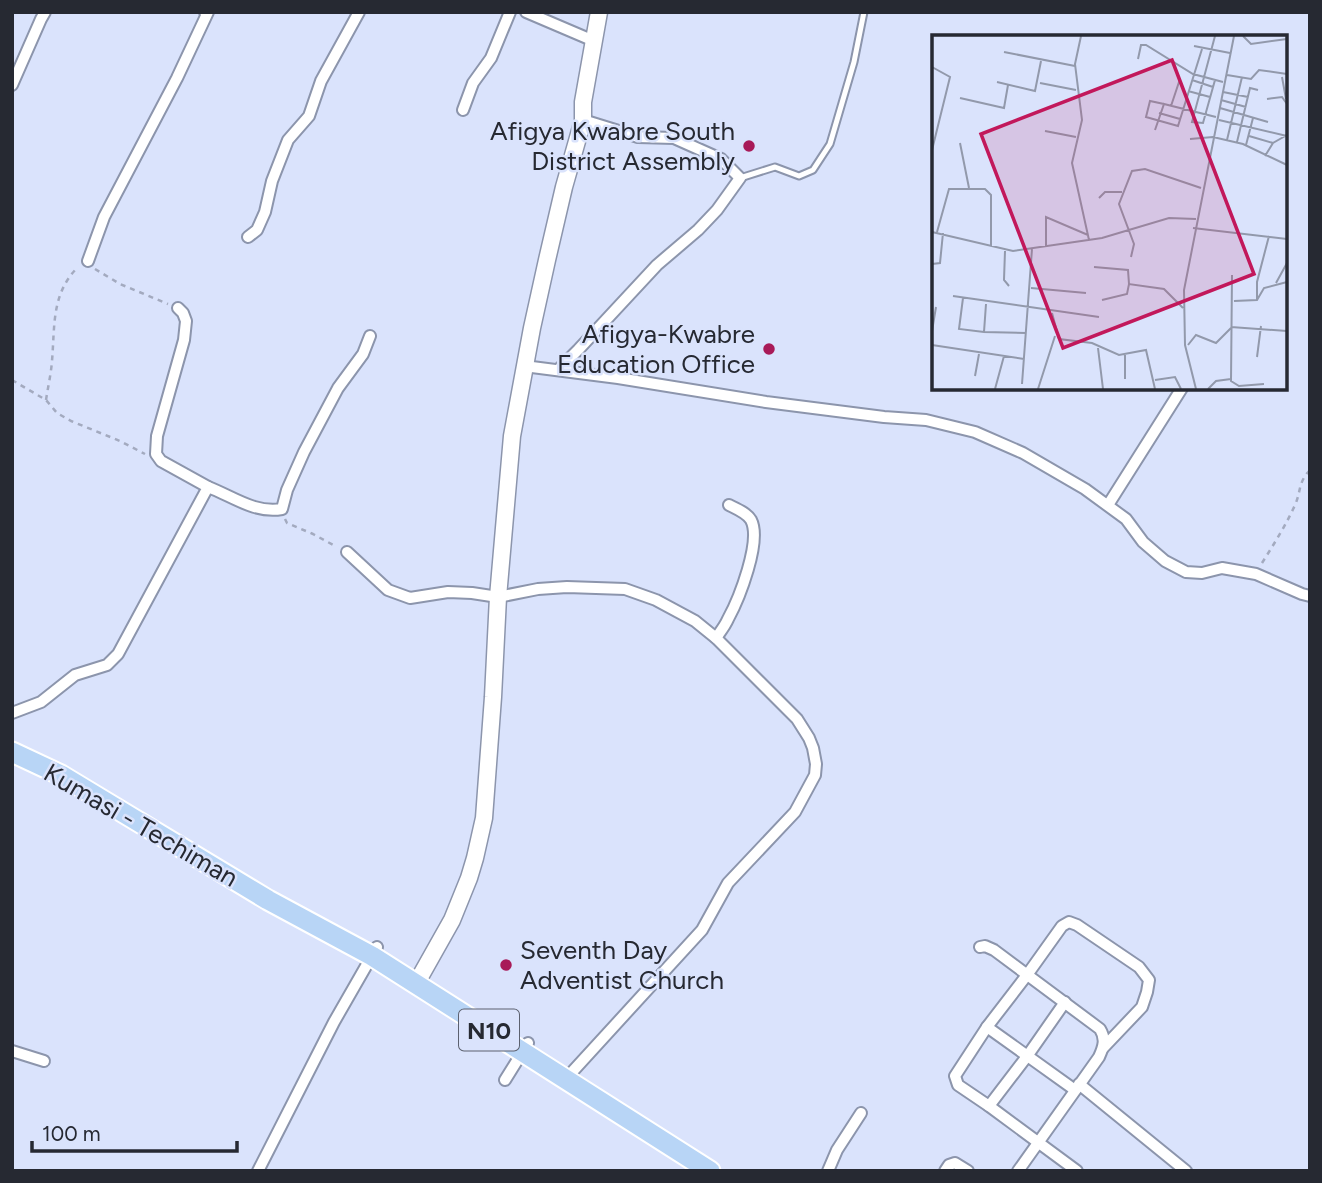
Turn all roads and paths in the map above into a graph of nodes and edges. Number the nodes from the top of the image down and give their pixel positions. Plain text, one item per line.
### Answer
1 (45, 12) edge
2 (205, 12) edge
3 (359, 12) edge
4 (510, 12) edge
5 (526, 12) edge
6 (600, 12) edge
7 (864, 12) edge
8 (594, 41) junction
9 (12, 85) edge
10 (463, 110) dead end
11 (583, 120) junction
12 (740, 177) junction
13 (248, 237) dead end
14 (88, 261) junction
15 (178, 308) joint
16 (370, 336) dead end
17 (524, 366) junction
18 (558, 370) junction
19 (12, 380) edge
20 (1181, 390) edge
21 (46, 400) junction
22 (161, 461) junction
23 (1310, 470) edge
24 (208, 487) junction
25 (729, 505) dead end
26 (1108, 505) junction
27 (282, 509) junction
28 (346, 552) joint
29 (1256, 574) junction
30 (1310, 596) edge
31 (498, 597) junction
32 (716, 638) junction
33 (12, 713) edge
34 (12, 752) edge
35 (980, 947) dead end
36 (374, 952) junction
37 (1027, 975) junction
38 (419, 979) junction
39 (1065, 1002) junction
40 (987, 1027) junction
41 (525, 1047) junction
42 (1104, 1048) junction
43 (12, 1051) edge
44 (1028, 1055) junction
45 (44, 1061) dead end
46 (573, 1071) junction
47 (505, 1080) dead end
48 (1077, 1087) junction
49 (989, 1106) junction
50 (861, 1113) dead end
51 (1039, 1142) junction
52 (258, 1171) edge
53 (710, 1171) edge
54 (724, 1171) edge
55 (828, 1171) edge
56 (945, 1171) edge
57 (968, 1171) edge
58 (1018, 1171) edge
59 (1077, 1171) edge
60 (1186, 1171) edge

1 - 9 street
2 - 14 street
3 - 13 street
4 - 10 street
5 - 8 street
6 - 8 street
7 - 12 lane
8 - 11 street
11 - 12 street
11 - 17 street
12 - 18 street
14 - 15 path
14 - 21 path
15 - 22 street
16 - 27 street
17 - 18 street
17 - 31 street
18 - 26 street
19 - 21 path
20 - 26 street
21 - 22 path
22 - 24 street
23 - 29 path
24 - 27 street
24 - 33 street
25 - 32 street
26 - 29 street
27 - 28 path
28 - 31 street
29 - 30 street
31 - 32 street
31 - 38 street
32 - 46 street
34 - 36 highway, Kumasi - Techiman / N10
35 - 37 street
36 - 38 highway, Kumasi - Techiman / N10
36 - 52 street
37 - 39 street
37 - 40 street
37 - 42 street
38 - 41 highway, Kumasi - Techiman / N10
39 - 42 street
39 - 44 street
40 - 44 street
40 - 49 street
41 - 46 highway, Kumasi - Techiman / N10
41 - 47 street
41 - 53 highway, Kumasi - Techiman / N10
42 - 48 street
43 - 45 street
44 - 48 street
44 - 49 street
46 - 54 highway, Kumasi - Techiman / N10
48 - 51 street
48 - 60 street
49 - 51 street
50 - 55 street
51 - 58 street
51 - 59 street
56 - 57 street

